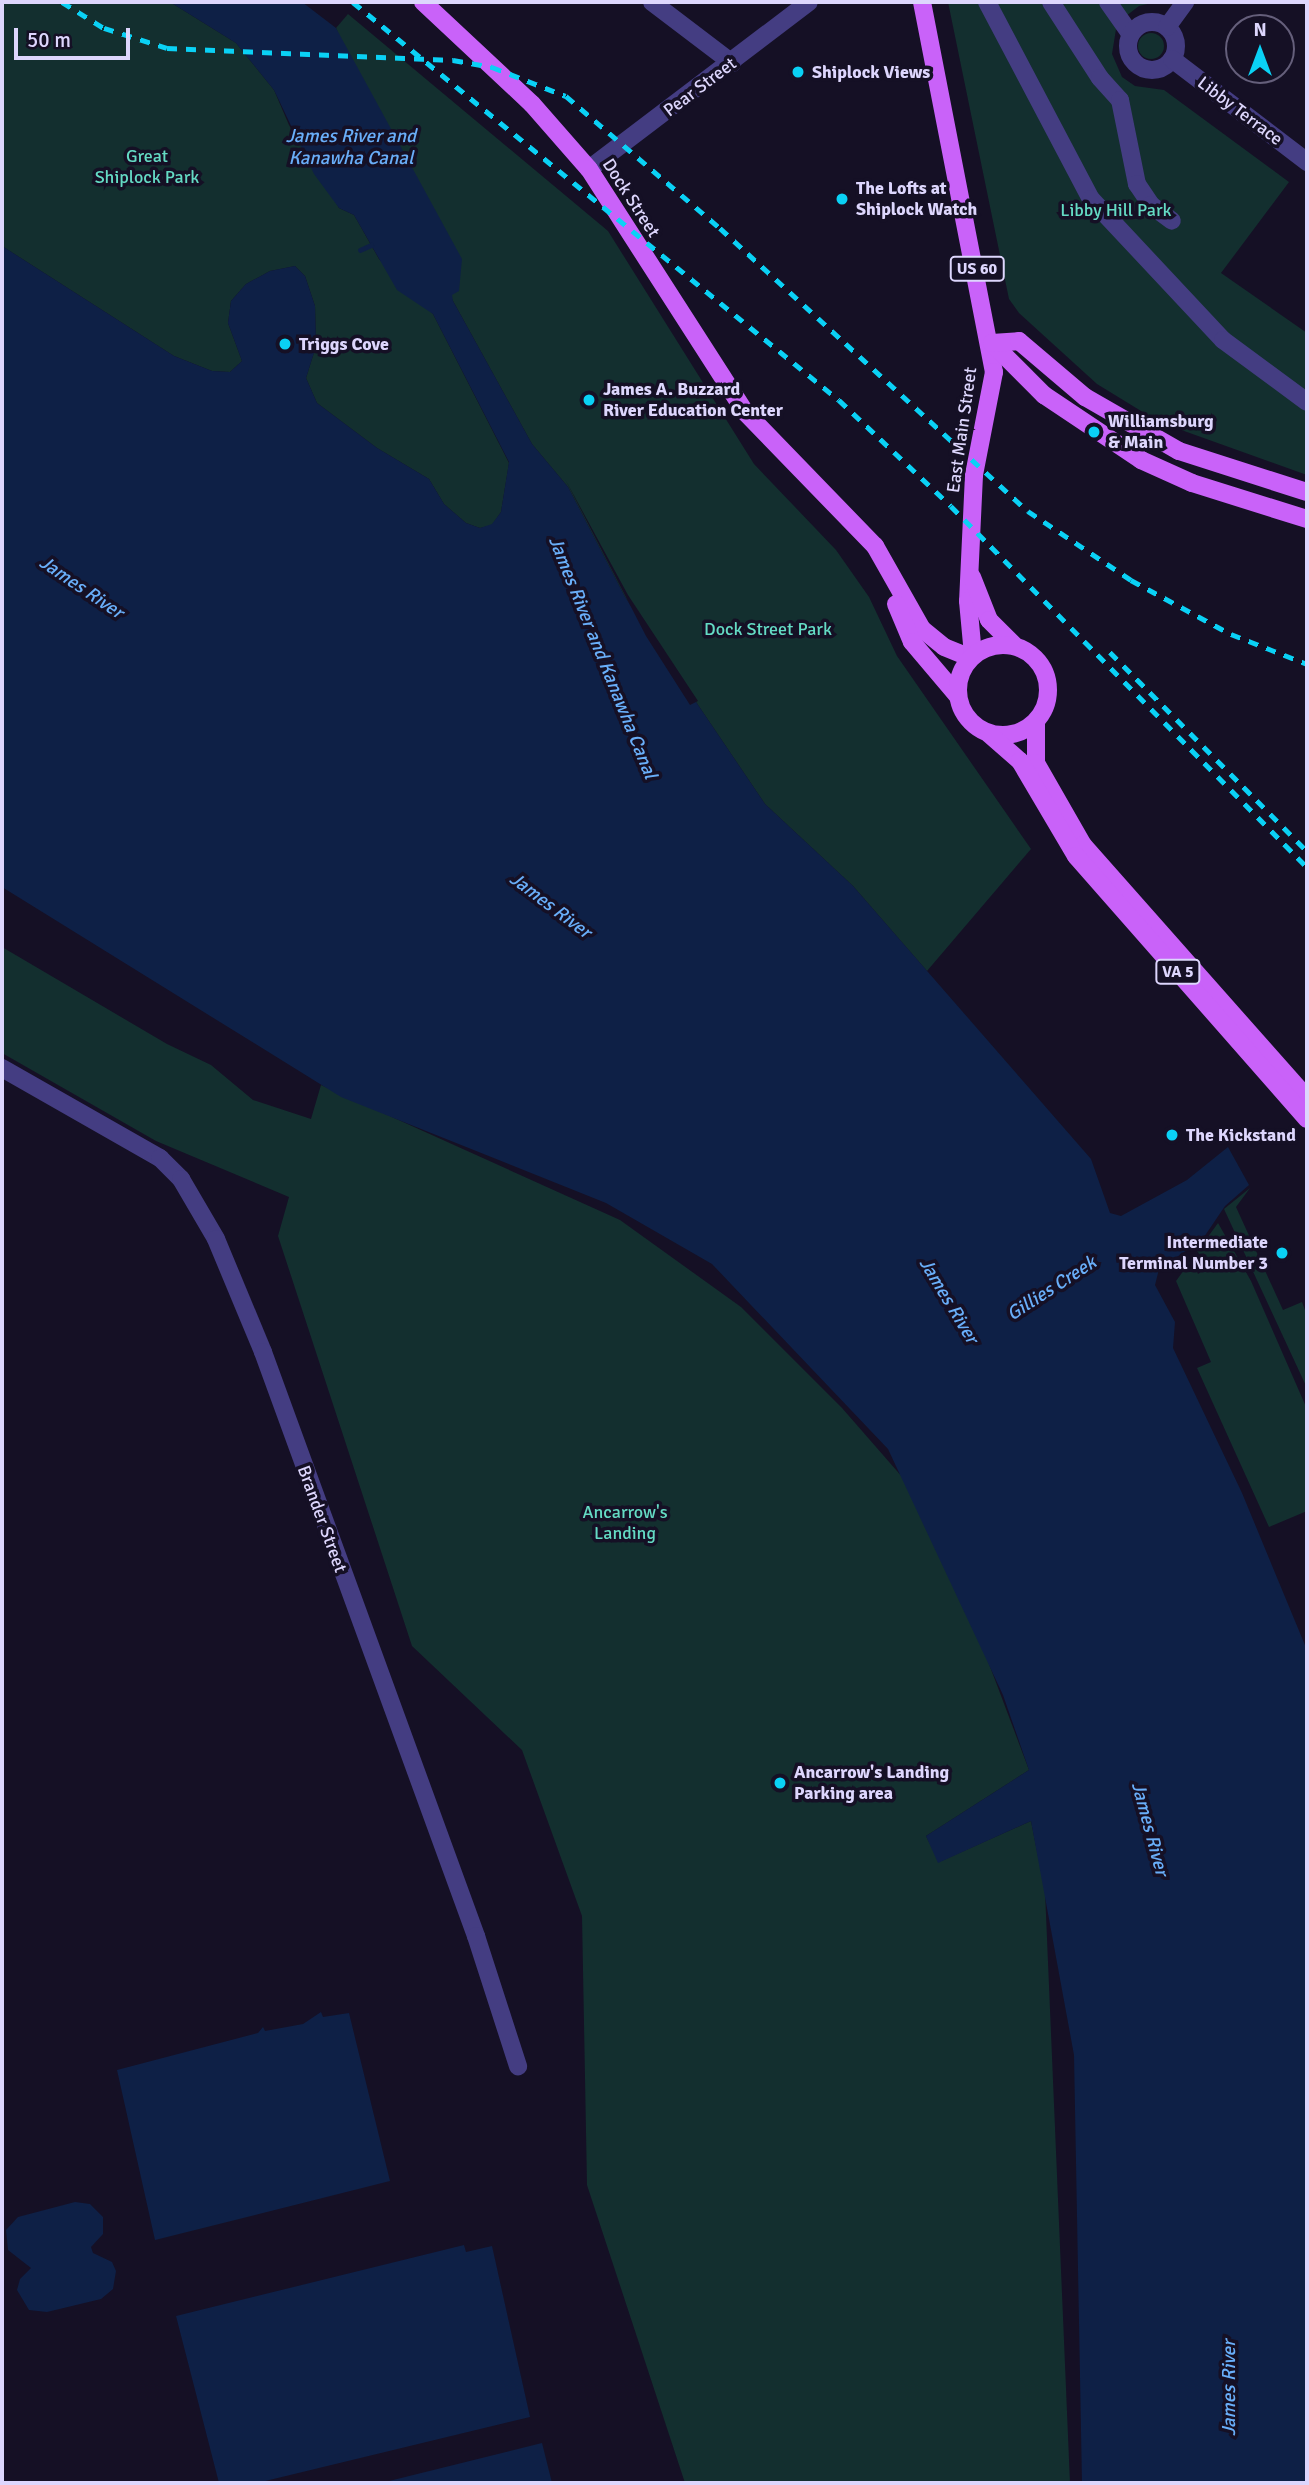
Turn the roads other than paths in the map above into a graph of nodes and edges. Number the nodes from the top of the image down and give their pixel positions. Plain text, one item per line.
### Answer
1 (423, 2) edge
2 (652, 2) edge
3 (809, 2) edge
4 (922, 2) edge
5 (987, 2) edge
6 (1051, 2) edge
7 (1108, 2) edge
8 (1185, 2) edge
9 (1167, 27) junction
10 (1130, 33) junction
11 (1172, 59) junction
12 (732, 63) junction
13 (1307, 162) edge
14 (589, 169) junction
15 (1172, 221) dead end
16 (992, 343) junction
17 (1307, 402) edge
18 (773, 443) junction
19 (1307, 492) edge
20 (1307, 519) edge
21 (972, 577) junction
22 (1015, 646) junction
23 (972, 657) junction
24 (957, 695) junction
25 (1036, 722) junction
26 (989, 734) junction
27 (2, 1068) edge
28 (1307, 1098) edge
29 (1307, 1119) edge
30 (517, 2066) dead end

1 - 14 main road, Dock Street
2 - 12 street
3 - 12 street, Pear Street
4 - 16 main road, East Main Street / US 60
5 - 17 street
6 - 15 street
7 - 10 street
8 - 9 street
9 - 10 street
9 - 11 street
10 - 11 street
11 - 13 street, Libby Terrace
12 - 14 street, Pear Street
14 - 18 main road, Dock Street
16 - 19 main road
16 - 20 main road
16 - 21 main road, East Main Street / VA 5
18 - 23 main road, Dock Street
18 - 24 main road, Dock Street
21 - 22 main road, East Main Street / VA 5
21 - 23 main road, East Main Street / VA 5
22 - 23 main road
22 - 25 main road, VA 5
23 - 24 main road, VA 5
24 - 26 main road, VA 5
25 - 26 main road
25 - 28 main road, VA 5
26 - 29 main road, VA 5
27 - 30 street, Brander Street

